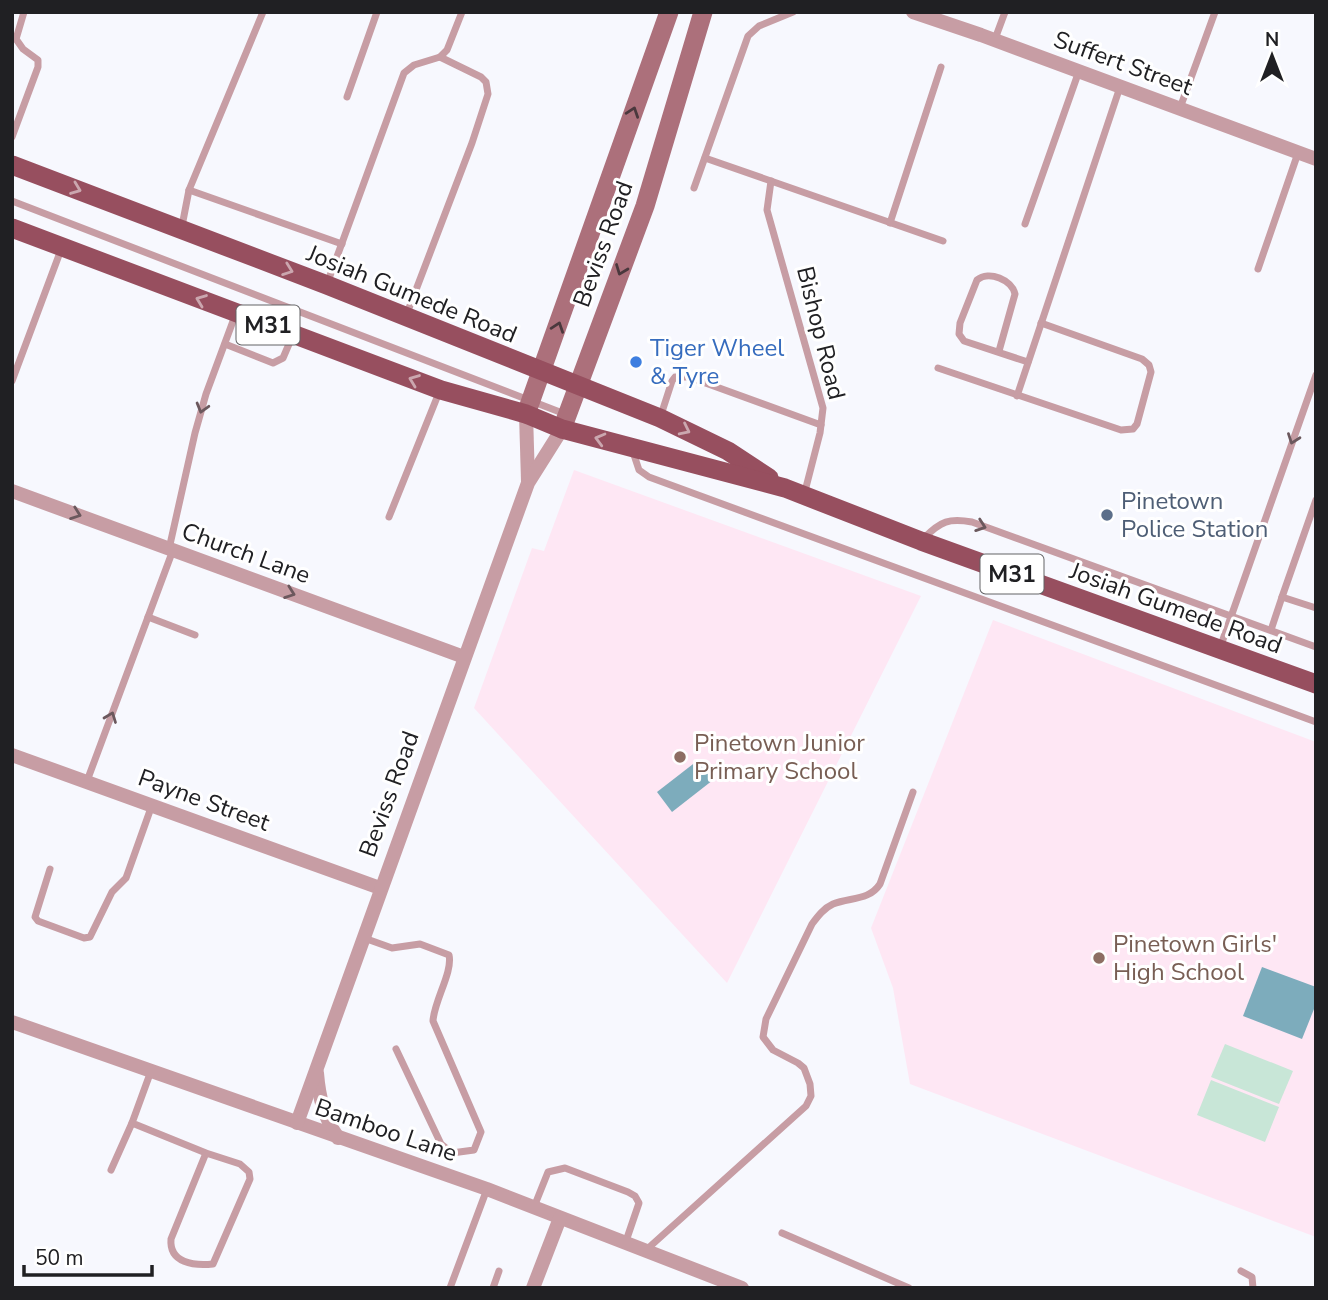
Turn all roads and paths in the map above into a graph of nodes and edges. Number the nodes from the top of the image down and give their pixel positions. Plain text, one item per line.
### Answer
1 (24, 12) edge
2 (263, 12) edge
3 (377, 12) edge
4 (462, 12) edge
5 (669, 12) edge
6 (703, 12) edge
7 (793, 12) edge
8 (1005, 12) edge
9 (1215, 12) edge
10 (922, 14) edge
11 (995, 40) junction
12 (440, 57) junction
13 (941, 67) dead end
14 (1079, 71) junction
15 (1120, 87) junction
16 (347, 97) dead end
17 (1180, 109) junction
18 (13, 132) edge
19 (1298, 153) junction
20 (705, 158) junction
21 (1316, 159) edge
22 (12, 164) edge
23 (771, 181) junction
24 (694, 188) dead end
25 (189, 190) junction
26 (12, 201) edge
27 (890, 223) junction
28 (1025, 224) dead end
29 (12, 228) edge
30 (181, 230) junction
31 (943, 241) dead end
32 (342, 244) junction
33 (62, 247) junction
34 (1258, 269) dead end
35 (327, 285) junction
36 (236, 313) junction
37 (406, 317) junction
38 (1041, 323) junction
39 (293, 334) junction
40 (225, 344) junction
41 (999, 351) junction
42 (1028, 362) junction
43 (938, 368) dead end
44 (542, 372) junction
45 (1316, 375) edge
46 (12, 381) edge
47 (577, 386) junction
48 (441, 390) junction
49 (1017, 396) junction
50 (529, 408) junction
51 (660, 418) junction
52 (564, 422) junction
53 (821, 425) junction
54 (631, 448) junction
55 (528, 483) junction
56 (785, 488) junction
57 (12, 491) edge
58 (804, 495) junction
59 (1316, 500) edge
60 (389, 517) dead end
61 (921, 541) junction
62 (171, 549) junction
63 (1282, 597) junction
64 (1316, 608) edge
65 (1232, 616) junction
66 (148, 617) junction
67 (1271, 630) junction
68 (195, 635) dead end
69 (1316, 647) edge
70 (1220, 650) junction
71 (464, 657) junction
72 (1316, 684) edge
73 (1316, 722) edge
74 (12, 755) edge
75 (87, 781) junction
76 (912, 792) dead end
77 (152, 805) junction
78 (50, 869) dead end
79 (380, 888) junction
80 (363, 938) junction
81 (12, 1022) edge
82 (396, 1049) dead end
83 (317, 1068) junction
84 (151, 1071) junction
85 (298, 1123) junction
86 (132, 1124) junction
87 (338, 1138) junction
88 (206, 1153) junction
89 (111, 1170) dead end
90 (487, 1189) junction
91 (534, 1207) junction
92 (560, 1218) junction
93 (782, 1233) dead end
94 (625, 1244) junction
95 (645, 1252) junction
96 (499, 1271) dead end
97 (1241, 1271) dead end
98 (450, 1288) edge
99 (493, 1288) edge
100 (533, 1288) edge
101 (742, 1288) edge
102 (909, 1288) edge
103 (1253, 1288) edge

1 - 18 lane
2 - 25 lane
3 - 16 lane
4 - 12 lane
44 -> 5 main road, Beviss Road
6 -> 47 main road, Beviss Road
7 - 20 lane
8 - 11 lane
9 - 17 lane
10 - 11 street, Suffert Street
11 - 14 street, Suffert Street
12 - 32 lane
12 - 37 lane
13 - 27 lane
14 - 15 street, Suffert Street
14 - 28 lane
15 - 17 street, Suffert Street
15 - 38 lane
17 - 19 street, Suffert Street
19 - 21 street, Suffert Street
19 - 34 lane
20 - 23 lane
20 - 24 lane
22 -> 30 main road, Josiah Gumede Road / M31
23 - 27 lane
23 - 53 lane, Bishop Road
25 - 30 lane
25 - 32 lane
26 - 50 lane
27 - 31 lane
29 - 33 main road, Josiah Gumede Road / M31
30 -> 35 main road, Josiah Gumede Road / M31
32 - 35 lane
36 -> 33 main road, Josiah Gumede Road / M31
33 - 46 lane
35 - 37 main road, Josiah Gumede Road / M31
36 - 39 main road, Josiah Gumede Road / M31
36 - 40 lane
37 - 44 main road, Josiah Gumede Road / M31
38 - 42 lane
38 - 49 lane
39 - 40 lane
48 -> 39 main road, Josiah Gumede Road / M31
40 -> 62 lane
41 - 41 lane
41 - 42 lane
42 - 49 lane
43 - 49 lane
44 - 47 main road, Josiah Gumede Road / M31
44 - 50 main road, Beviss Road
45 -> 65 lane
47 - 51 main road, Josiah Gumede Road / M31
47 - 52 main road, Beviss Road
48 - 50 main road, Josiah Gumede Road / M31
48 - 60 lane
50 - 52 main road, Josiah Gumede Road / M31
50 - 55 street, Beviss Road
51 - 53 lane
51 -> 56 main road, Josiah Gumede Road / M31
54 -> 52 main road, Josiah Gumede Road / M31
52 - 55 street, Beviss Road
53 - 58 lane, Bishop Road
54 - 56 main road, Josiah Gumede Road / M31
54 - 73 lane
55 - 71 street, Beviss Road
56 - 58 main road, Josiah Gumede Road / M31
57 -> 62 street, Church Lane
58 - 61 main road, Josiah Gumede Road / M31
59 - 63 lane
61 -> 65 lane
61 - 70 main road, Josiah Gumede Road / M31
62 - 66 lane
62 -> 71 street, Church Lane
63 - 64 lane
63 - 67 lane
65 - 67 lane
65 - 70 lane
66 - 68 lane
75 -> 66 lane
67 - 69 lane
70 - 72 main road, Josiah Gumede Road / M31
71 - 79 street, Beviss Road
74 - 75 street, Payne Street
75 - 77 street, Payne Street
76 - 95 lane
77 - 78 lane
77 - 79 street, Payne Street
79 - 80 street, Beviss Road
80 - 82 lane
80 - 83 street, Beviss Road
81 - 84 street, Bamboo Lane
83 - 85 street, Beviss Road
83 - 87 street
84 - 85 street, Bamboo Lane
84 - 86 lane
85 - 87 street, Bamboo Lane
86 - 88 lane
86 - 89 lane
87 - 90 street, Bamboo Lane
88 - 88 lane
90 - 91 street, Bamboo Lane
90 - 98 lane
91 - 92 street, Bamboo Lane
91 - 94 lane
92 - 94 street, Bamboo Lane
92 - 100 street
93 - 102 lane
94 - 95 street, Bamboo Lane
95 - 101 street, Bamboo Lane
96 - 99 lane
97 - 103 lane

